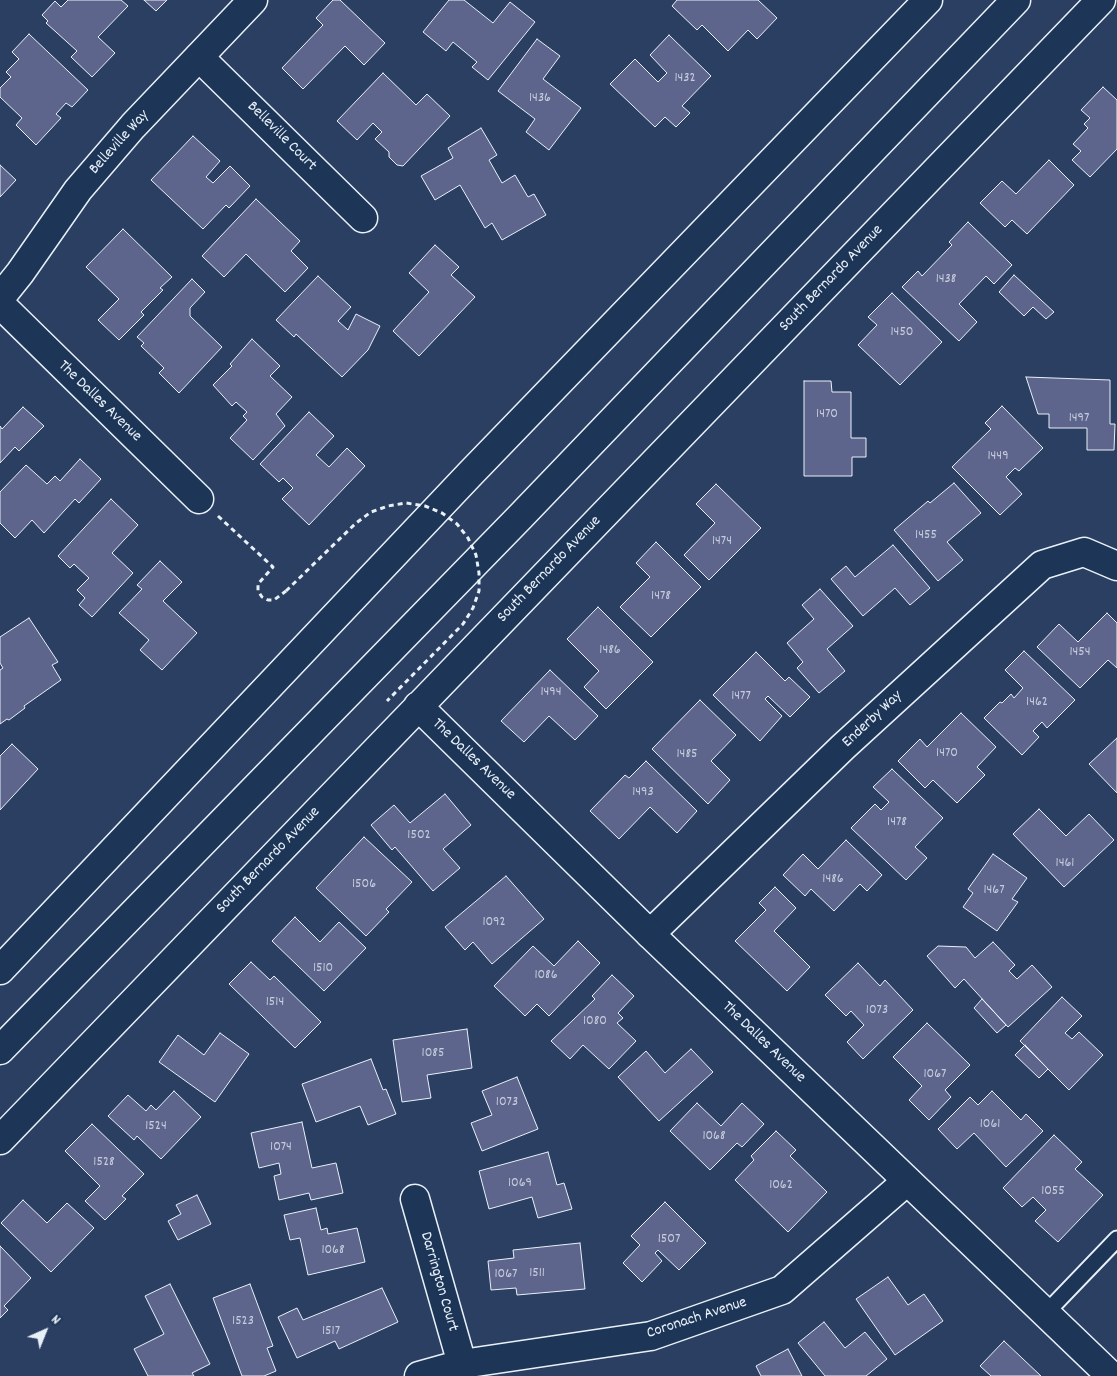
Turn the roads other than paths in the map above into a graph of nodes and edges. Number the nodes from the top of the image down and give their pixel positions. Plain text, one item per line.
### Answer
1 (253, 0) edge
2 (928, 0) edge
3 (1016, 0) edge
4 (1101, 0) edge
5 (199, 57) junction
6 (363, 218) dead end
7 (0, 298) edge
8 (0, 304) edge
9 (199, 499) road end
10 (1117, 566) edge
11 (418, 706) junction
12 (650, 934) junction
13 (0, 970) edge
14 (0, 1050) edge
15 (0, 1140) edge
16 (907, 1181) junction
17 (416, 1199) dead end
18 (1117, 1240) edge
19 (1045, 1314) junction
20 (462, 1364) junction
21 (418, 1376) edge
22 (1111, 1376) edge

1 - 5 main road, Belleville Way
2 - 13 main road
3 - 14 main road
4 - 11 main road, South Bernardo Avenue
5 - 6 main road, Belleville Court
5 - 7 main road, Belleville Way
8 - 9 main road, The Dalles Avenue
10 - 12 main road, Enderby Way
11 - 12 main road, The Dalles Avenue
11 - 15 main road, South Bernardo Avenue
12 - 16 main road, The Dalles Avenue
16 - 19 main road, The Dalles Avenue
16 - 20 main road, Coronach Avenue
17 - 20 main road, Darrington Court
18 - 19 lane
19 - 22 main road, The Dalles Avenue
20 - 21 main road, Coronach Avenue

